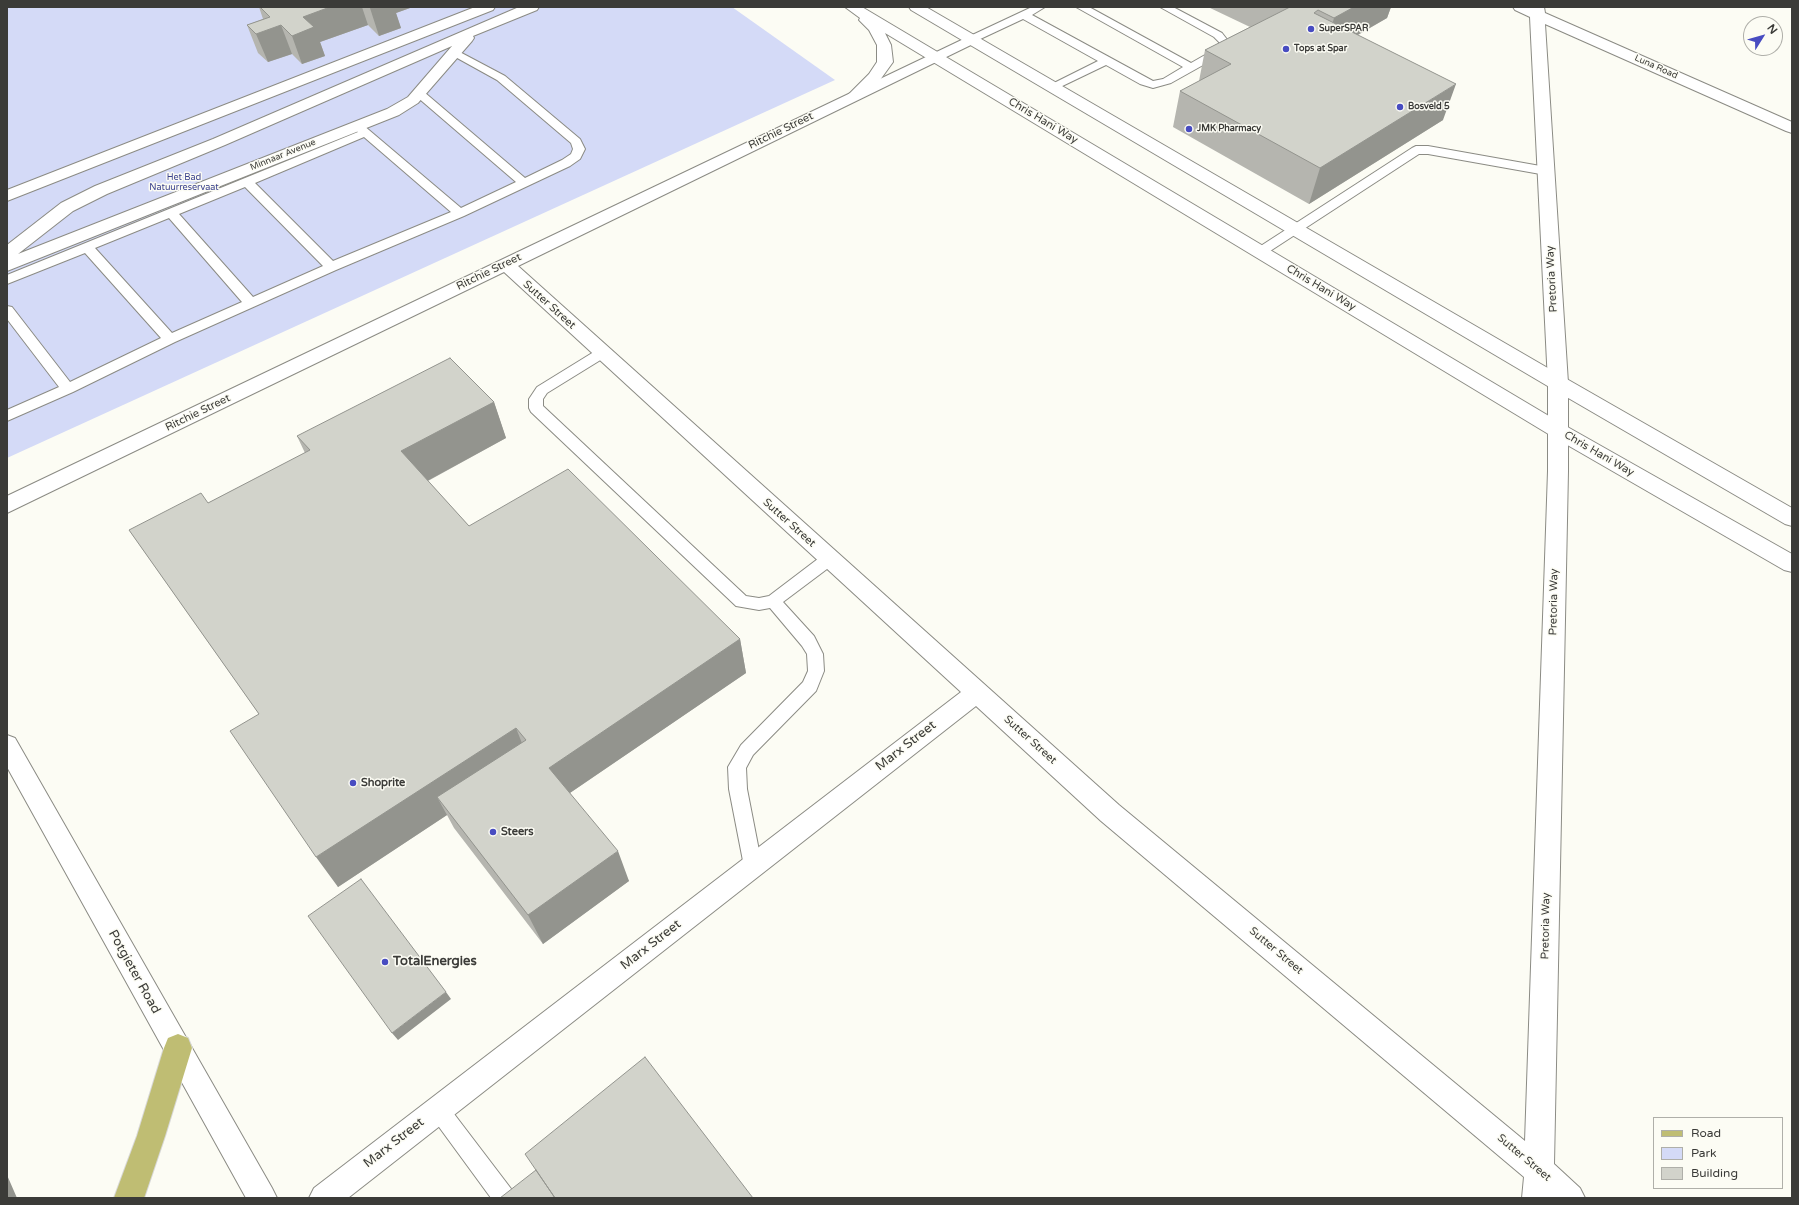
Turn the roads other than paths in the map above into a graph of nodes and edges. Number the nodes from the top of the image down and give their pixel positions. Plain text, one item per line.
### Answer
1 (488, 7) edge
2 (532, 7) edge
3 (851, 7) edge
4 (916, 7) edge
5 (1040, 7) edge
6 (1081, 7) edge
7 (1165, 7) edge
8 (1520, 7) edge
9 (1537, 11) edge
10 (1024, 15) junction
11 (474, 31) junction
12 (972, 39) junction
13 (454, 52) junction
14 (935, 57) junction
15 (1106, 61) junction
16 (1191, 67) junction
17 (1054, 87) junction
18 (420, 94) junction
19 (856, 96) junction
20 (1792, 128) edge
21 (361, 130) junction
22 (1546, 171) junction
23 (247, 182) junction
24 (524, 183) junction
25 (7, 196) edge
26 (460, 213) junction
27 (171, 214) junction
28 (1296, 229) junction
29 (87, 247) junction
30 (1260, 252) junction
31 (7, 254) edge
32 (505, 264) junction
33 (7, 265) edge
34 (331, 267) junction
35 (7, 280) edge
36 (251, 303) junction
37 (7, 310) edge
38 (170, 339) junction
39 (602, 353) junction
40 (1558, 383) junction
41 (68, 389) junction
42 (7, 416) edge
43 (1556, 430) junction
44 (7, 505) edge
45 (1792, 518) edge
46 (829, 559) junction
47 (1792, 564) edge
48 (773, 601) junction
49 (977, 692) junction
50 (7, 745) edge
51 (753, 866) junction
52 (178, 1048) junction
53 (438, 1109) junction
54 (1540, 1171) junction
55 (129, 1198) edge
56 (262, 1198) edge
57 (324, 1198) edge
58 (504, 1198) edge
59 (1537, 1198) edge
60 (1570, 1198) edge

1 - 25 street
2 - 11 street, Minnaar Avenue
3 - 14 street, Chris Hani Way
3 - 19 street
4 - 12 street
5 - 10 lane
6 - 16 lane
7 - 16 lane
8 - 9 street, Luna Road
9 - 20 street, Luna Road
9 - 22 street, Pretoria Way
10 - 12 lane
10 - 15 lane
11 - 13 street, Minnaar Avenue
11 - 31 street
12 - 14 street, Ritchie Street
12 - 17 street
13 - 18 street, Minnaar Avenue
13 - 24 lane
14 - 19 street, Ritchie Street
14 - 30 street, Chris Hani Way
15 - 16 lane
15 - 17 lane
17 - 28 street
18 - 21 street, Minnaar Avenue
18 - 24 lane
19 - 32 street, Ritchie Street
21 - 23 lane
21 - 26 lane
21 - 33 street, Minnaar Avenue
22 - 28 lane
22 - 40 street, Pretoria Way
23 - 27 lane
23 - 34 lane
24 - 26 lane
26 - 34 lane
27 - 29 lane
27 - 36 lane
28 - 30 lane
28 - 40 street
29 - 35 lane
29 - 38 lane
30 - 43 street, Chris Hani Way
32 - 39 street, Sutter Street
32 - 44 street, Ritchie Street
34 - 36 lane
36 - 38 lane
37 - 41 lane
38 - 41 lane
39 - 46 street, Sutter Street
39 - 48 lane
40 - 43 street, Pretoria Way
40 - 45 street
41 - 42 lane
43 - 47 street, Chris Hani Way
43 - 54 street, Pretoria Way
46 - 48 lane
46 - 49 street, Sutter Street
48 - 51 lane
49 - 51 street, Marx Street
49 - 54 street, Sutter Street
50 - 52 street, Potgieter Road
51 - 53 street, Marx Street
52 - 55 main road
52 - 56 street, Potgieter Road
53 - 57 street, Marx Street
53 - 58 lane
54 - 59 street, Pretoria Way
54 - 60 street, Sutter Street

